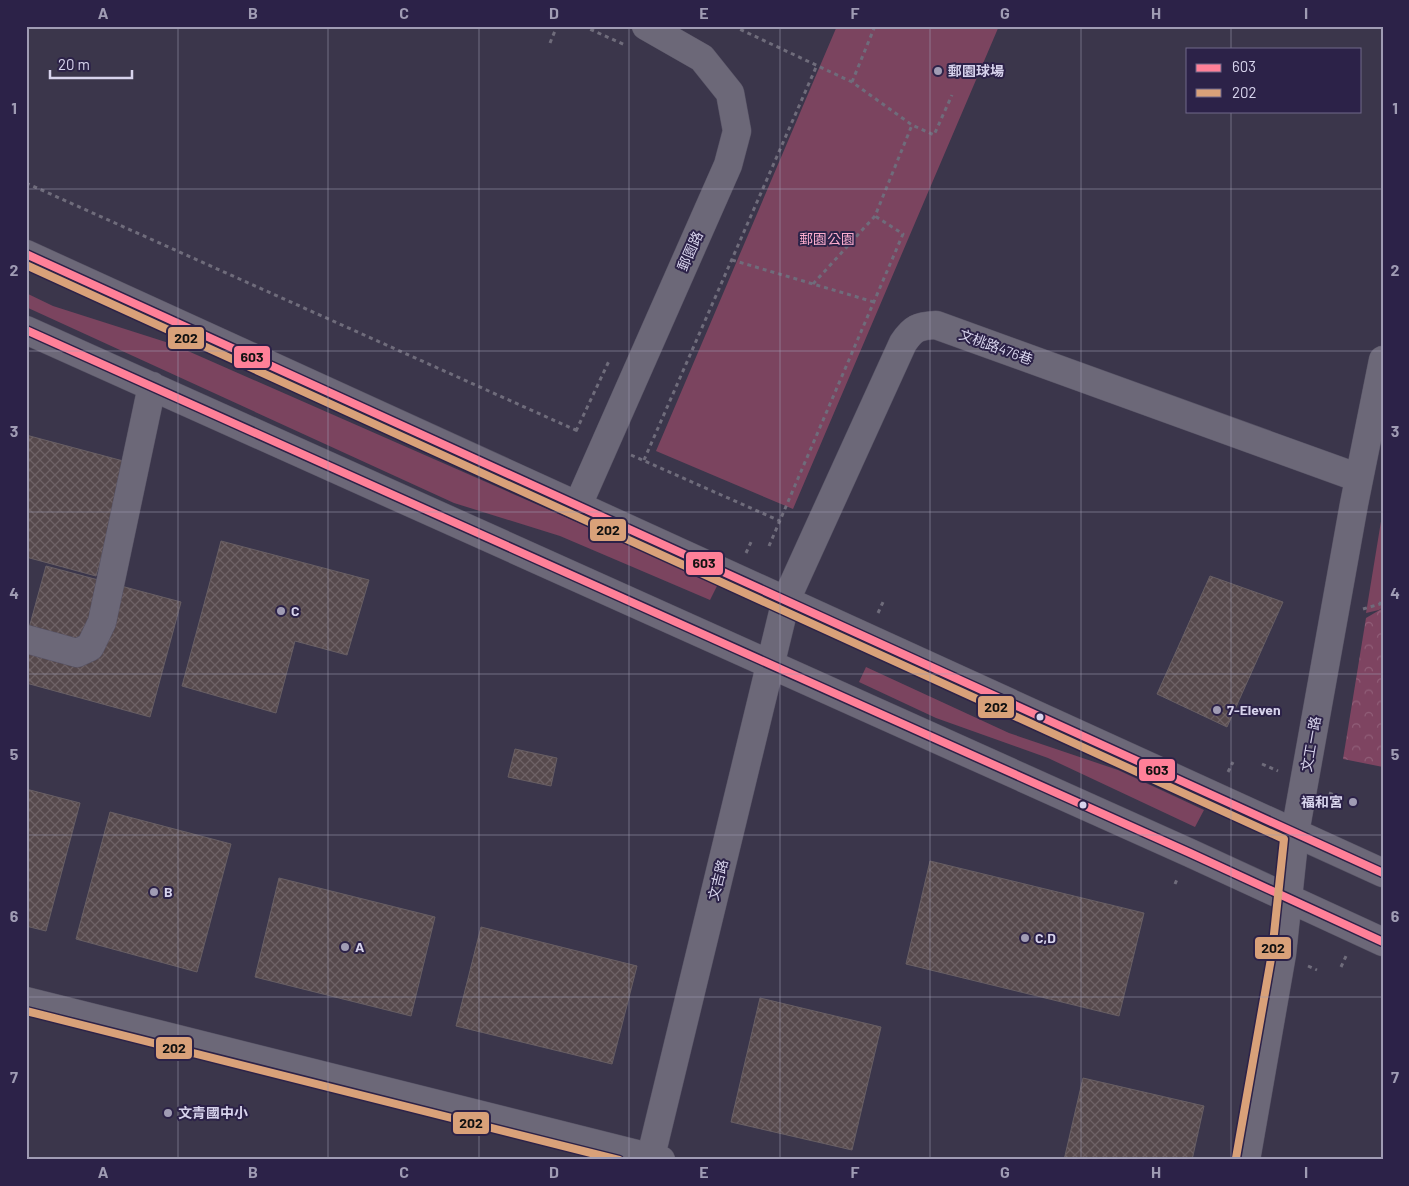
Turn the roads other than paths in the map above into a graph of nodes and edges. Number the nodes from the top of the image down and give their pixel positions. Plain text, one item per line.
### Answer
1 (646, 26) edge
2 (26, 254) edge
3 (26, 330) edge
4 (1383, 360) edge
5 (152, 386) junction
6 (1359, 478) junction
7 (578, 505) junction
8 (786, 600) junction
9 (26, 639) edge
10 (771, 664) junction
11 (1295, 833) junction
12 (1383, 873) edge
13 (1289, 899) junction
14 (1383, 942) edge
15 (26, 1001) edge
16 (654, 1159) edge
17 (1246, 1160) edge

1 - 7 street, 郵園路
2 - 7 street
3 - 5 street
4 - 6 street, 文工一路
5 - 9 street
5 - 10 street
6 - 8 street, 文桃路476巷
6 - 11 street, 文工一路
7 - 8 street
8 - 10 street, 文吉路
8 - 11 street
10 - 13 street
10 - 16 street, 文吉路
11 - 12 street
11 - 13 street, 文工一路
13 - 14 street
13 - 17 street, 文工一路
15 - 16 street

